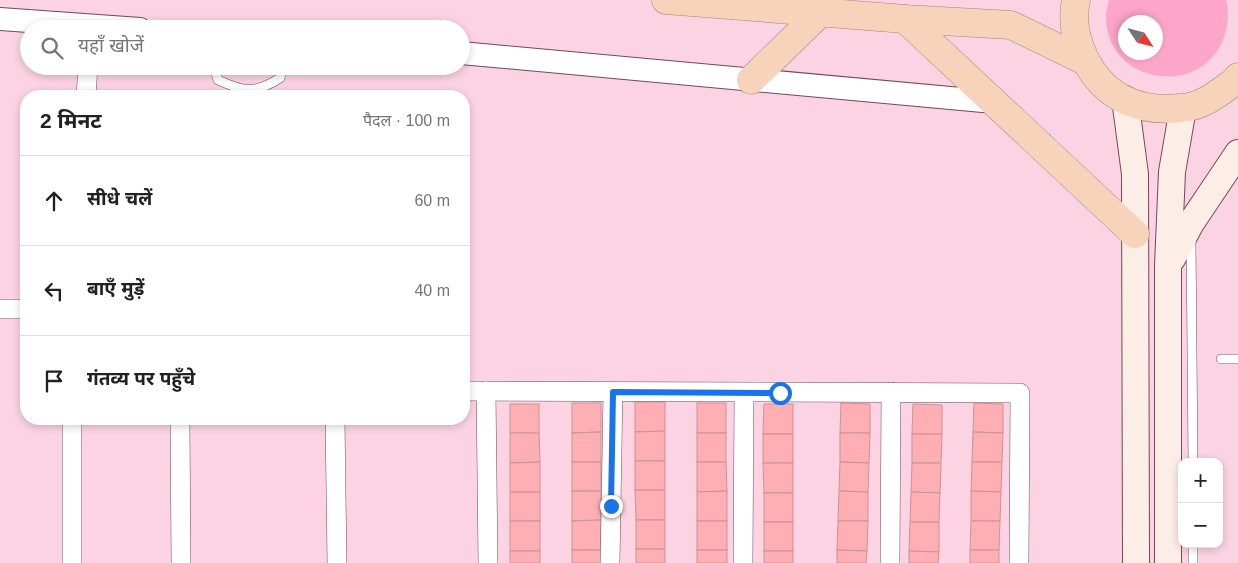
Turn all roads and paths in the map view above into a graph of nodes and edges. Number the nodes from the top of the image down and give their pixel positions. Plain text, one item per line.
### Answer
1 (666, 0) edge
2 (1076, 0) edge
3 (821, 12) junction
4 (0, 19) edge
5 (905, 19) junction
6 (20, 21) edge
7 (470, 54) edge
8 (1085, 61) junction
9 (87, 75) edge
10 (217, 75) edge
11 (281, 75) edge
12 (1238, 77) edge
13 (751, 80) junction
14 (86, 90) edge
15 (257, 90) edge
16 (257, 90) edge
17 (1125, 100) junction
18 (994, 102) junction
19 (1183, 108) junction
20 (1238, 154) edge
21 (1191, 223) junction
22 (1135, 234) junction
23 (1168, 265) junction
24 (0, 309) edge
25 (20, 309) edge
26 (1221, 359) dead end
27 (1238, 359) edge
28 (470, 391) edge
29 (486, 391) junction
30 (613, 392) junction
31 (891, 392) junction
32 (744, 393) junction
33 (72, 425) edge
34 (180, 425) edge
35 (336, 425) edge
36 (1193, 458) edge
37 (1193, 548) edge
38 (72, 563) edge
39 (181, 563) edge
40 (338, 563) edge
41 (488, 563) edge
42 (610, 563) edge
43 (743, 563) edge
44 (890, 563) edge
45 (1019, 563) edge
46 (1136, 563) edge
47 (1168, 563) edge
48 (1193, 563) edge

1 - 3 highway
2 - 8 highway
3 - 5 highway
3 - 13 highway
4 - 6 street
5 - 8 highway
5 - 18 highway
7 - 13 street
8 - 17 highway
9 - 14 street
10 - 15 lane
11 - 16 lane
12 - 19 highway
13 - 18 street
17 - 19 highway
17 - 22 main road
18 - 22 highway
19 - 23 main road
20 - 21 main road
21 - 23 main road
21 - 36 lane
22 - 46 main road
23 - 47 main road
24 - 25 street
26 - 27 lane
28 - 29 street
29 - 30 street
29 - 41 street
30 - 32 street
30 - 42 street
31 - 32 street
31 - 44 street
31 - 45 street
32 - 43 street
33 - 38 street
34 - 39 street
35 - 40 street
37 - 48 lane

